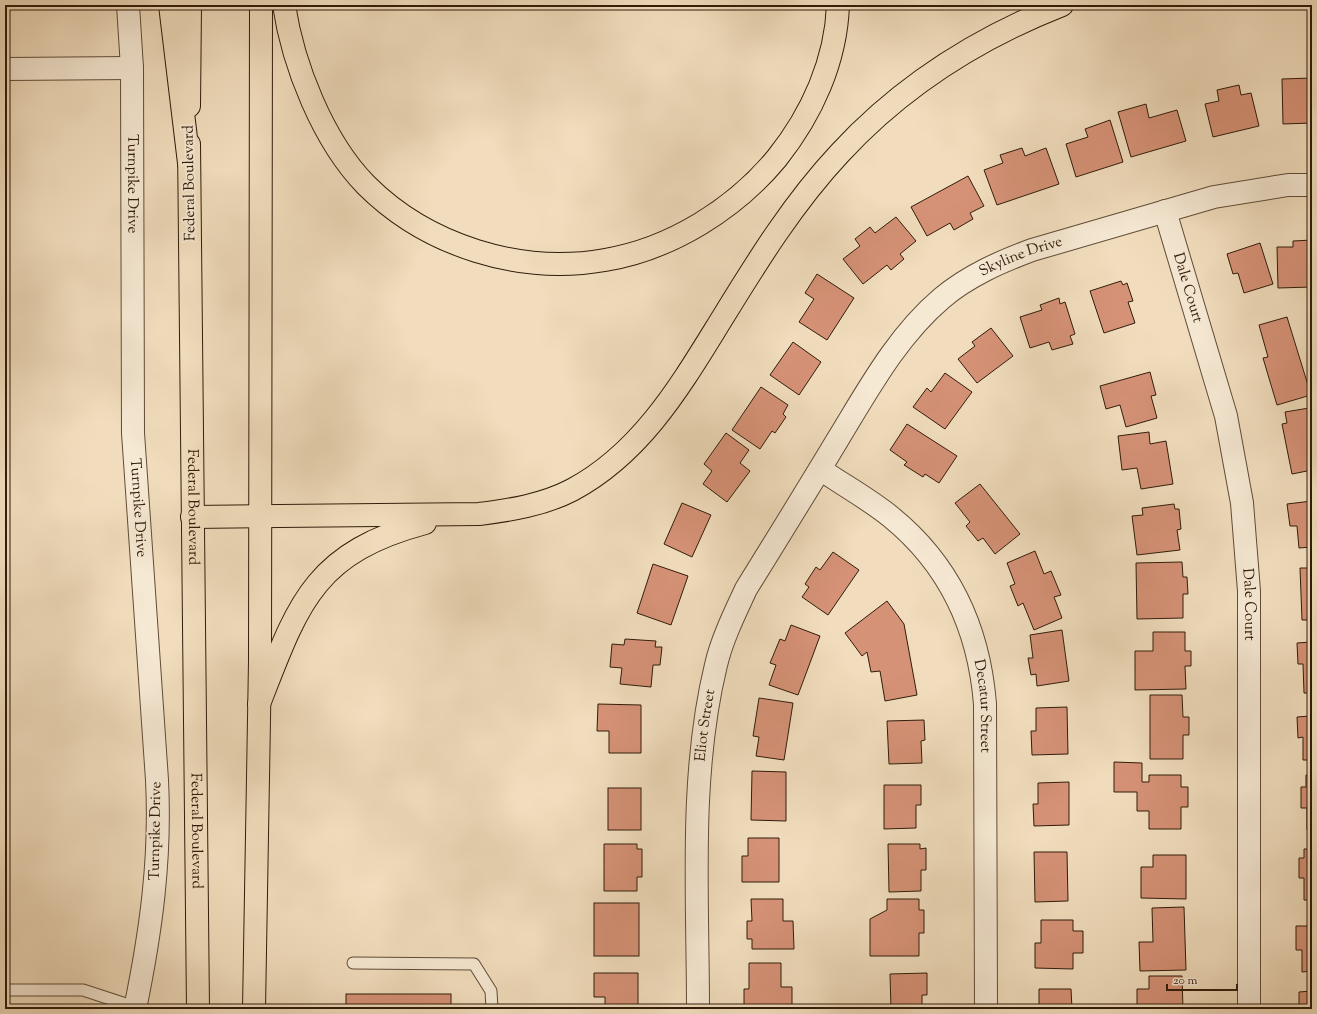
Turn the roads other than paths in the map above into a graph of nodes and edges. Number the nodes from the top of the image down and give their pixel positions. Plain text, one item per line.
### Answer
1 (128, 5) edge
2 (170, 5) edge
3 (190, 5) edge
4 (261, 5) edge
5 (284, 5) edge
6 (838, 5) edge
7 (1062, 5) edge
8 (132, 68) junction
9 (5, 69) edge
10 (189, 163) junction
11 (1312, 186) edge
12 (1165, 211) junction
13 (820, 469) junction
14 (456, 516) junction
15 (192, 517) junction
16 (259, 517) junction
17 (259, 704) junction
18 (353, 963) dead end
19 (5, 990) edge
20 (135, 1008) edge
21 (198, 1009) edge
22 (254, 1009) edge
23 (492, 1009) edge
24 (698, 1009) edge
25 (986, 1009) edge
26 (1249, 1009) edge

1 - 8 street, Turnpike Drive
2 - 10 main road
3 - 10 main road, Federal Boulevard
4 - 16 main road
5 - 6 main road
7 - 14 main road
8 - 9 street
8 - 20 street, Turnpike Drive
10 - 15 main road, Federal Boulevard
11 - 12 street, Skyline Drive
12 - 13 street, Skyline Drive
12 - 26 street, Dale Court
13 - 24 street, Eliot Street
13 - 25 street, Decatur Street
14 - 16 main road
14 - 17 main road
15 - 16 main road
15 - 21 main road, Federal Boulevard
16 - 17 main road
17 - 22 main road
18 - 23 lane
19 - 20 lane

